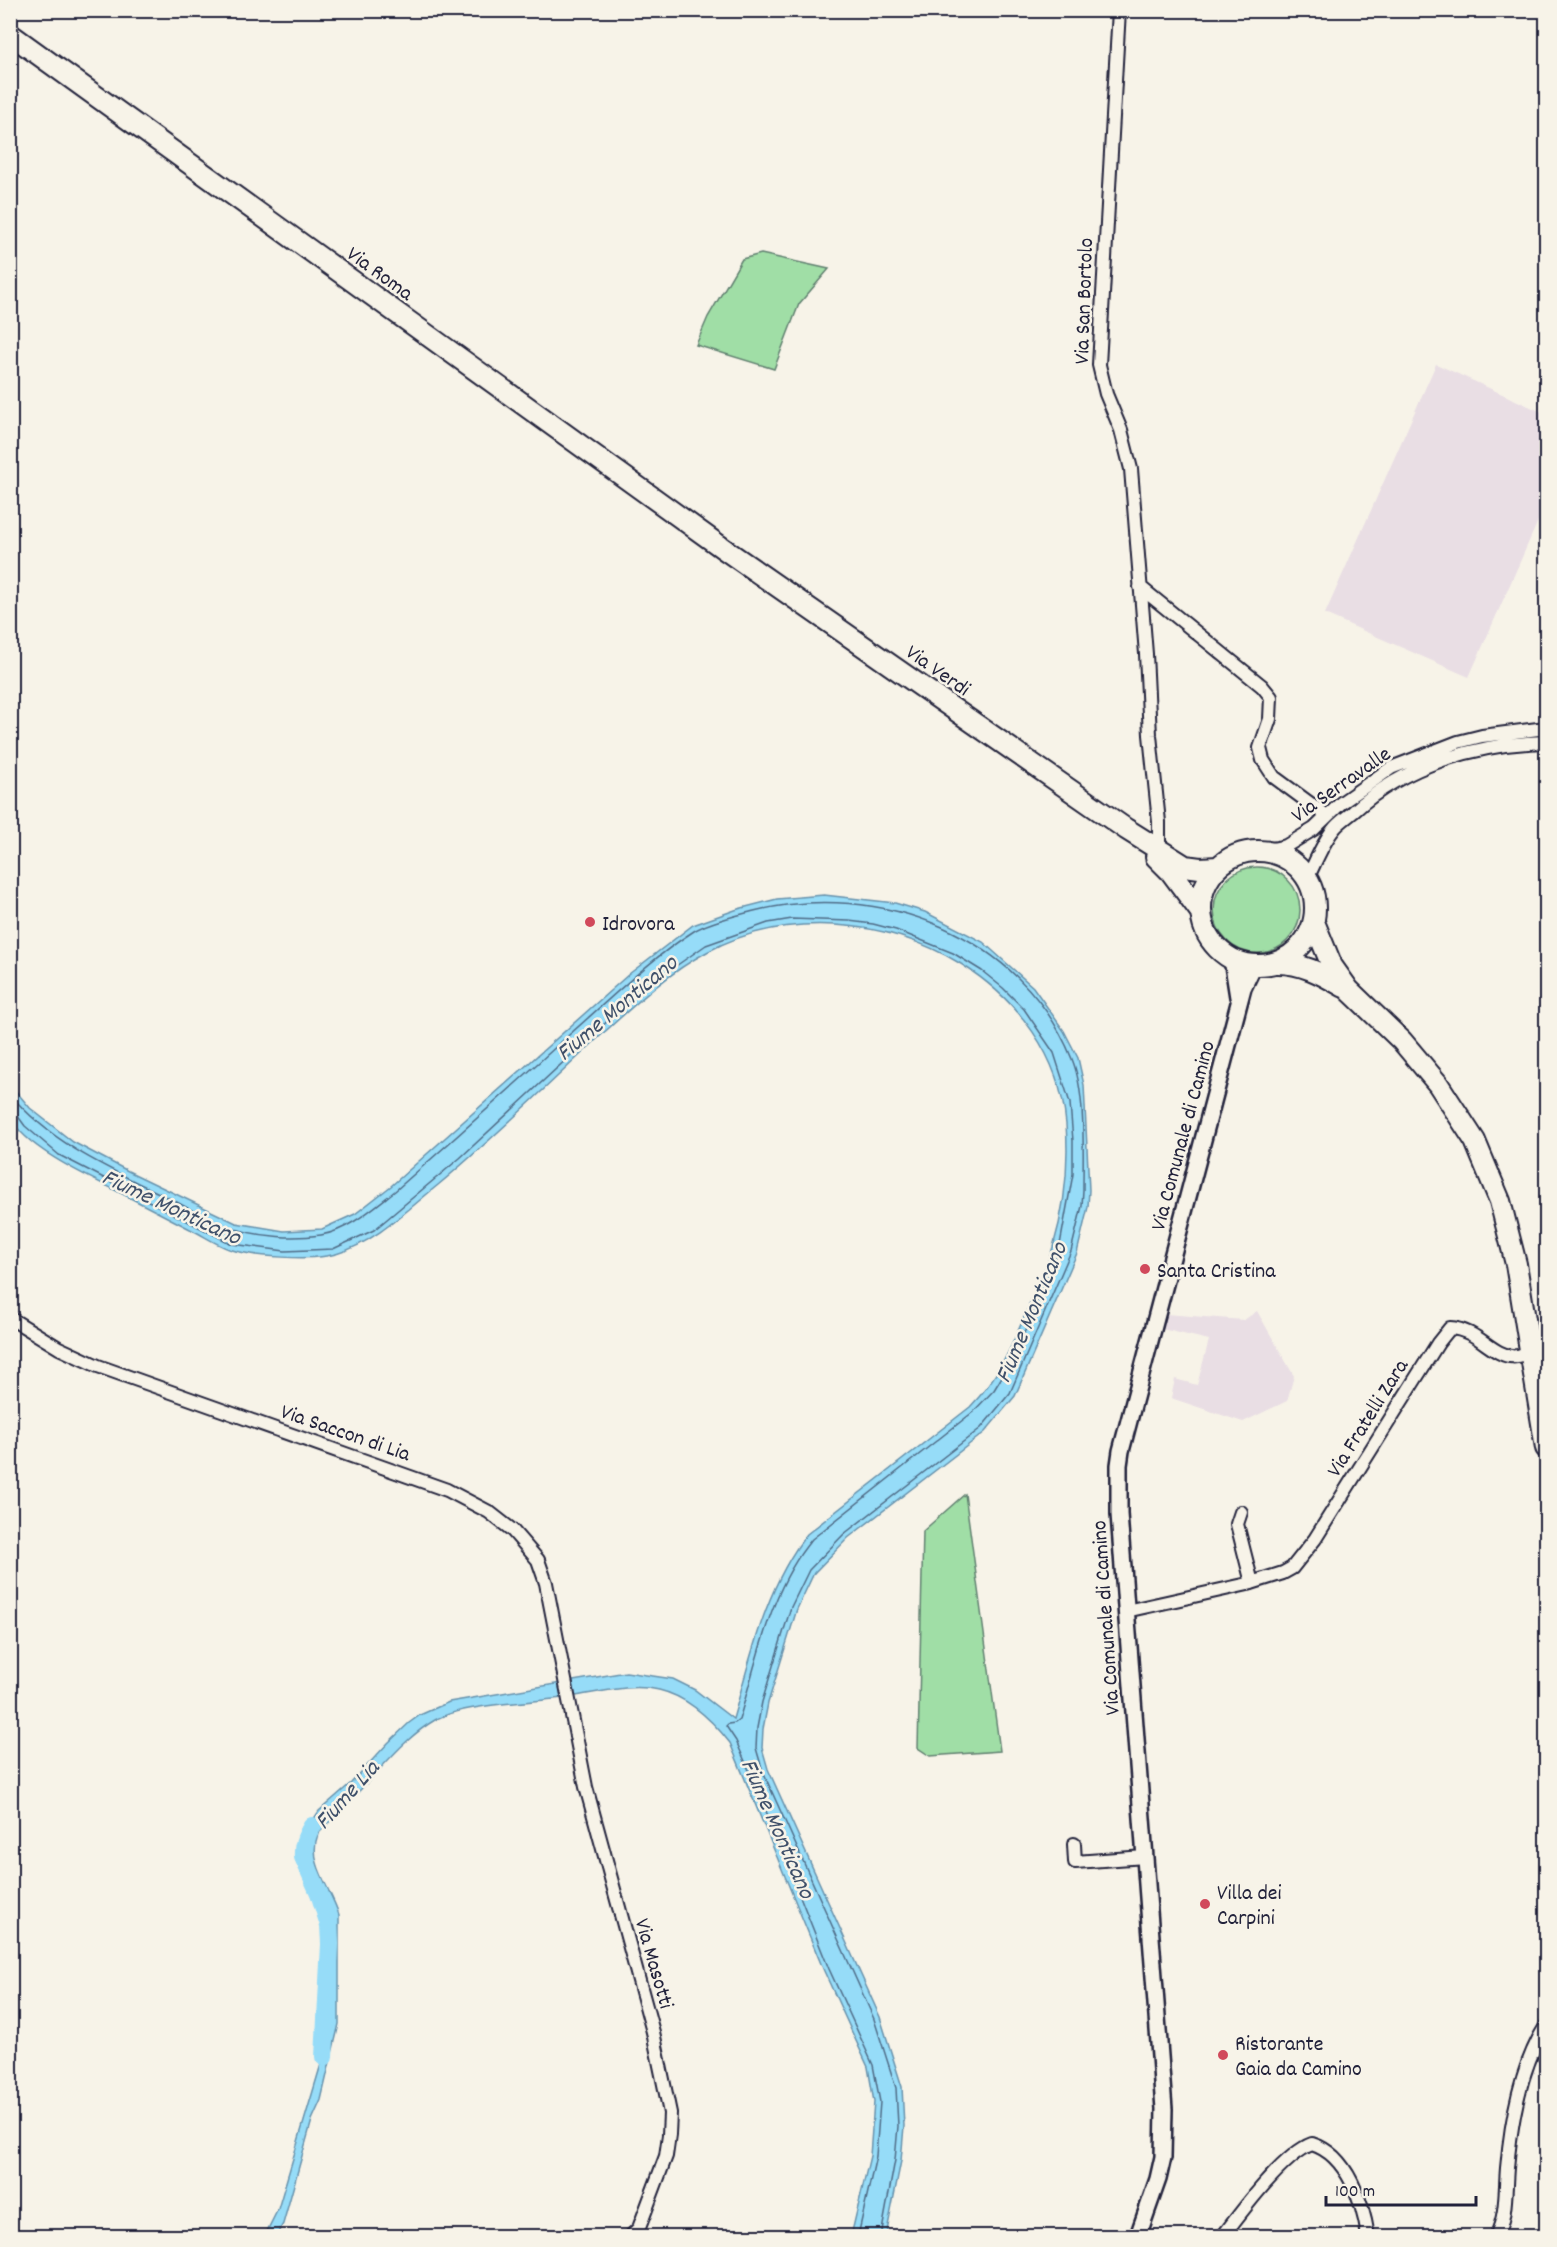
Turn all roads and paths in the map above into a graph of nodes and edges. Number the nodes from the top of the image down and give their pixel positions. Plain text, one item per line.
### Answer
1 (1119, 10) edge
2 (10, 34) edge
3 (724, 549) joint
4 (1140, 587) junction
5 (1546, 728) edge
6 (1546, 742) edge
7 (1327, 816) junction
8 (1126, 829) junction
9 (1159, 850) junction
10 (1264, 851) junction
11 (1218, 867) junction
12 (1307, 879) junction
13 (1200, 911) junction
14 (1314, 922) junction
15 (1232, 959) junction
16 (1275, 963) junction
17 (1254, 965) junction
18 (1349, 990) junction
19 (1238, 1006) junction
20 (10, 1318) edge
21 (1546, 1335) edge
22 (1530, 1351) junction
23 (1544, 1419) edge
24 (1546, 1448) edge
25 (1241, 1512) dead end
26 (1252, 1583) junction
27 (1126, 1611) junction
28 (569, 1697) joint
29 (1074, 1844) dead end
30 (1145, 1857) junction
31 (1546, 2026) edge
32 (631, 2236) edge
33 (1138, 2236) edge
34 (1223, 2236) edge
35 (1368, 2236) edge
36 (1496, 2236) edge

1 - 4 street, Via San Bortolo
2 - 3 main road, Via Roma
3 - 8 main road, Via Verdi
4 - 7 street
4 - 9 street, Via San Bortolo
5 - 7 street, Via Serravalle
6 - 12 street, Via Serravalle
7 - 10 street, Via Serravalle
8 - 9 main road
8 - 13 main road
9 - 11 main road
10 - 11 main road
10 - 12 main road
11 - 13 main road
12 - 14 main road
13 - 15 main road
14 - 16 main road
14 - 18 main road
15 - 17 main road
15 - 19 street, Via Comunale di Camino
16 - 17 main road
16 - 18 main road
17 - 19 street, Via Comunale di Camino
18 - 22 main road
19 - 27 street, Via Comunale di Camino
20 - 28 street, Via Saccon di Lia
21 - 22 street
22 - 23 main road
22 - 26 street, Via Fratelli Zara
23 - 24 main road
25 - 26 street
26 - 27 street, Via Fratelli Zara
27 - 30 street, Via Comunale di Camino
28 - 32 street, Via Masotti
29 - 30 street
30 - 33 street, Via Comunale di Camino
31 - 36 street
34 - 35 street

